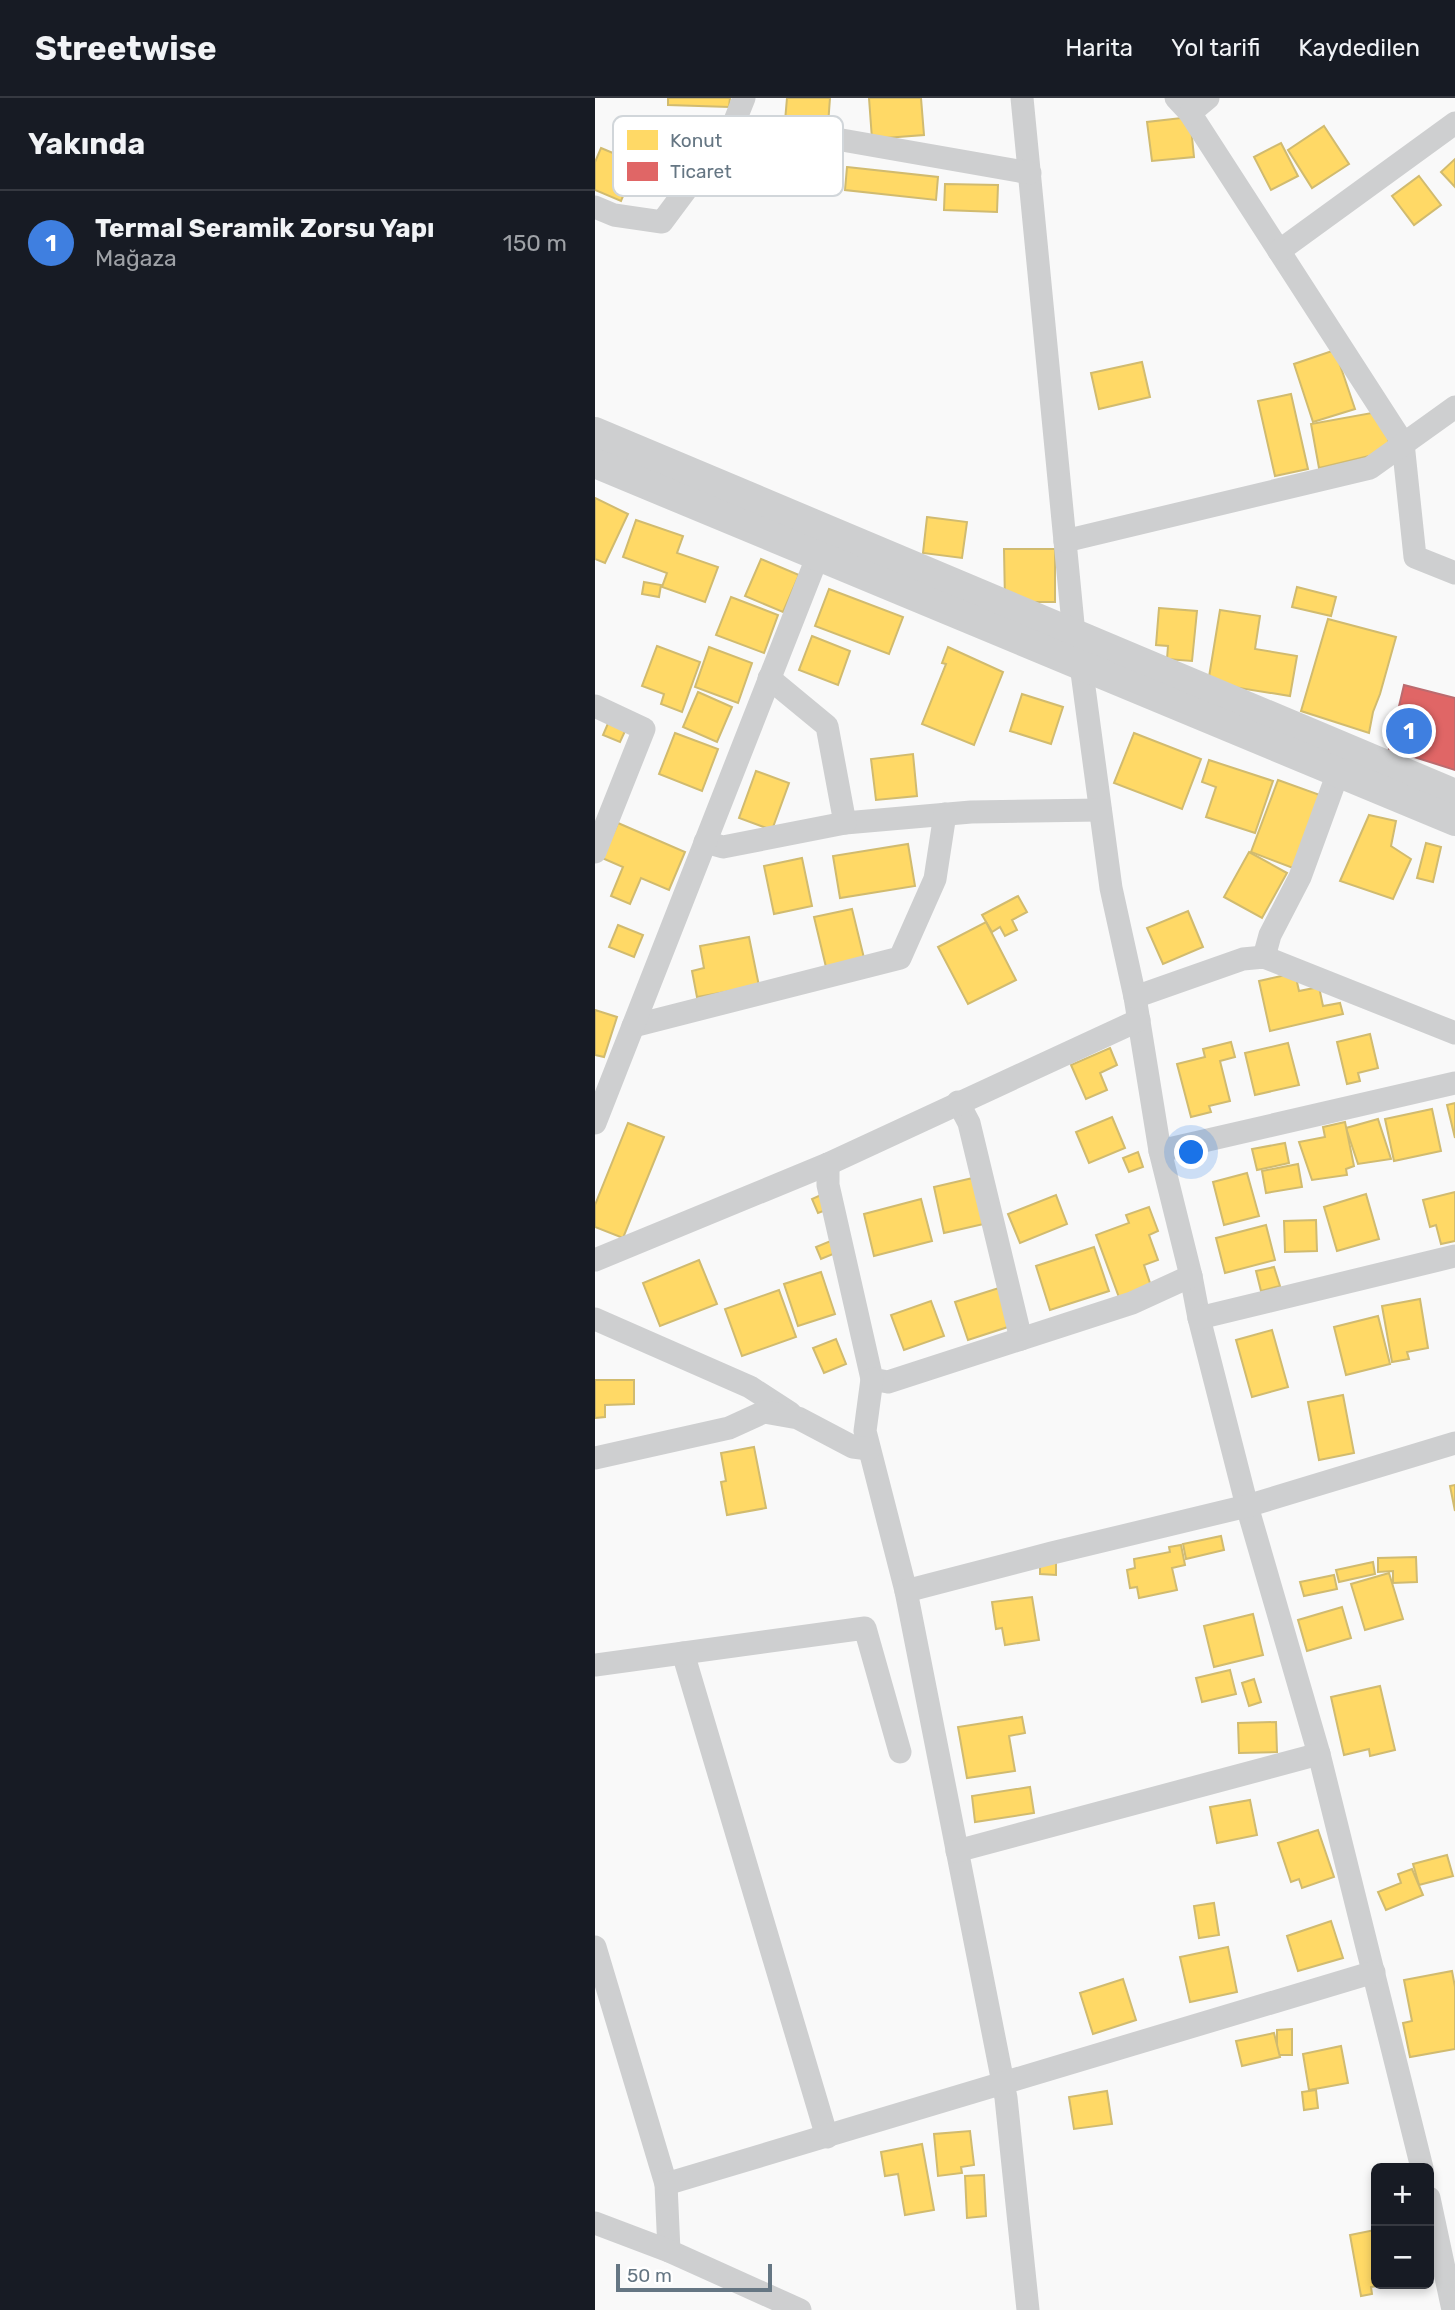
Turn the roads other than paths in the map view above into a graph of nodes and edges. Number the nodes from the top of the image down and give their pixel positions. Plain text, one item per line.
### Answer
1 (744, 98) edge
2 (1022, 98) edge
3 (1191, 103) edge
4 (737, 116) edge
5 (1455, 123) edge
6 (843, 140) edge
7 (1030, 173) junction
8 (681, 196) edge
9 (595, 207) edge
10 (1279, 251) junction
11 (1455, 407) edge
12 (595, 432) edge
13 (1403, 443) junction
14 (595, 463) edge
15 (1065, 541) junction
16 (823, 543) junction
17 (1455, 573) edge
18 (1073, 634) junction
19 (1081, 665) junction
20 (769, 678) junction
21 (595, 706) edge
22 (1342, 761) junction
23 (1455, 794) edge
24 (1100, 810) junction
25 (945, 814) junction
26 (1455, 821) edge
27 (845, 823) junction
28 (705, 842) junction
29 (595, 852) edge
30 (1264, 957) junction
31 (1135, 997) junction
32 (1139, 1020) junction
33 (633, 1026) junction
34 (1455, 1033) edge
35 (1455, 1083) edge
36 (958, 1102) junction
37 (595, 1123) edge
38 (1160, 1151) junction
39 (828, 1164) junction
40 (1455, 1256) edge
41 (595, 1260) edge
42 (1191, 1276) junction
43 (595, 1318) edge
44 (1199, 1318) junction
45 (1021, 1339) junction
46 (872, 1380) junction
47 (798, 1418) junction
48 (1455, 1443) edge
49 (869, 1449) junction
50 (595, 1458) edge
51 (1247, 1507) junction
52 (906, 1591) junction
53 (683, 1653) junction
54 (595, 1665) edge
55 (900, 1752) dead end
56 (1319, 1754) junction
57 (957, 1851) junction
58 (595, 1947) edge
59 (1374, 1972) junction
60 (1003, 2081) junction
61 (827, 2137) junction
62 (1421, 2163) edge
63 (666, 2184) junction
64 (1434, 2221) edge
65 (595, 2223) edge
66 (670, 2251) junction
67 (800, 2310) edge
68 (1028, 2310) edge
69 (1453, 2310) edge

1 - 4 street
2 - 7 street
3 - 10 street
5 - 10 street
6 - 7 street
7 - 15 street
8 - 9 street
10 - 13 street
11 - 13 street
12 - 16 street
13 - 15 street
13 - 17 street
14 - 16 street
15 - 18 street
16 - 18 street
16 - 19 street
16 - 20 street
18 - 19 street
18 - 22 street
19 - 22 street
19 - 24 street
20 - 27 street
20 - 28 street
21 - 29 street
22 - 23 street
22 - 26 street
22 - 30 street
24 - 25 street
24 - 31 street
25 - 27 street
25 - 33 street
27 - 28 street
28 - 33 street
30 - 31 street
30 - 34 street
31 - 32 street
32 - 36 street
32 - 38 street
33 - 37 street
35 - 38 street
36 - 39 street
36 - 45 street
38 - 42 street
39 - 41 street
39 - 46 street
40 - 44 street
42 - 44 street
42 - 45 street
43 - 47 street
44 - 51 street
45 - 46 street
46 - 49 street
47 - 49 street
47 - 50 street
48 - 51 street
49 - 52 street
51 - 52 street
51 - 56 street
52 - 57 street
53 - 54 street
53 - 55 street
53 - 61 street
56 - 57 street
56 - 59 street
57 - 60 street
58 - 63 street
59 - 60 street
59 - 62 street
60 - 61 street
60 - 68 street
61 - 63 street
63 - 66 street
64 - 69 street
65 - 66 street
66 - 67 street

